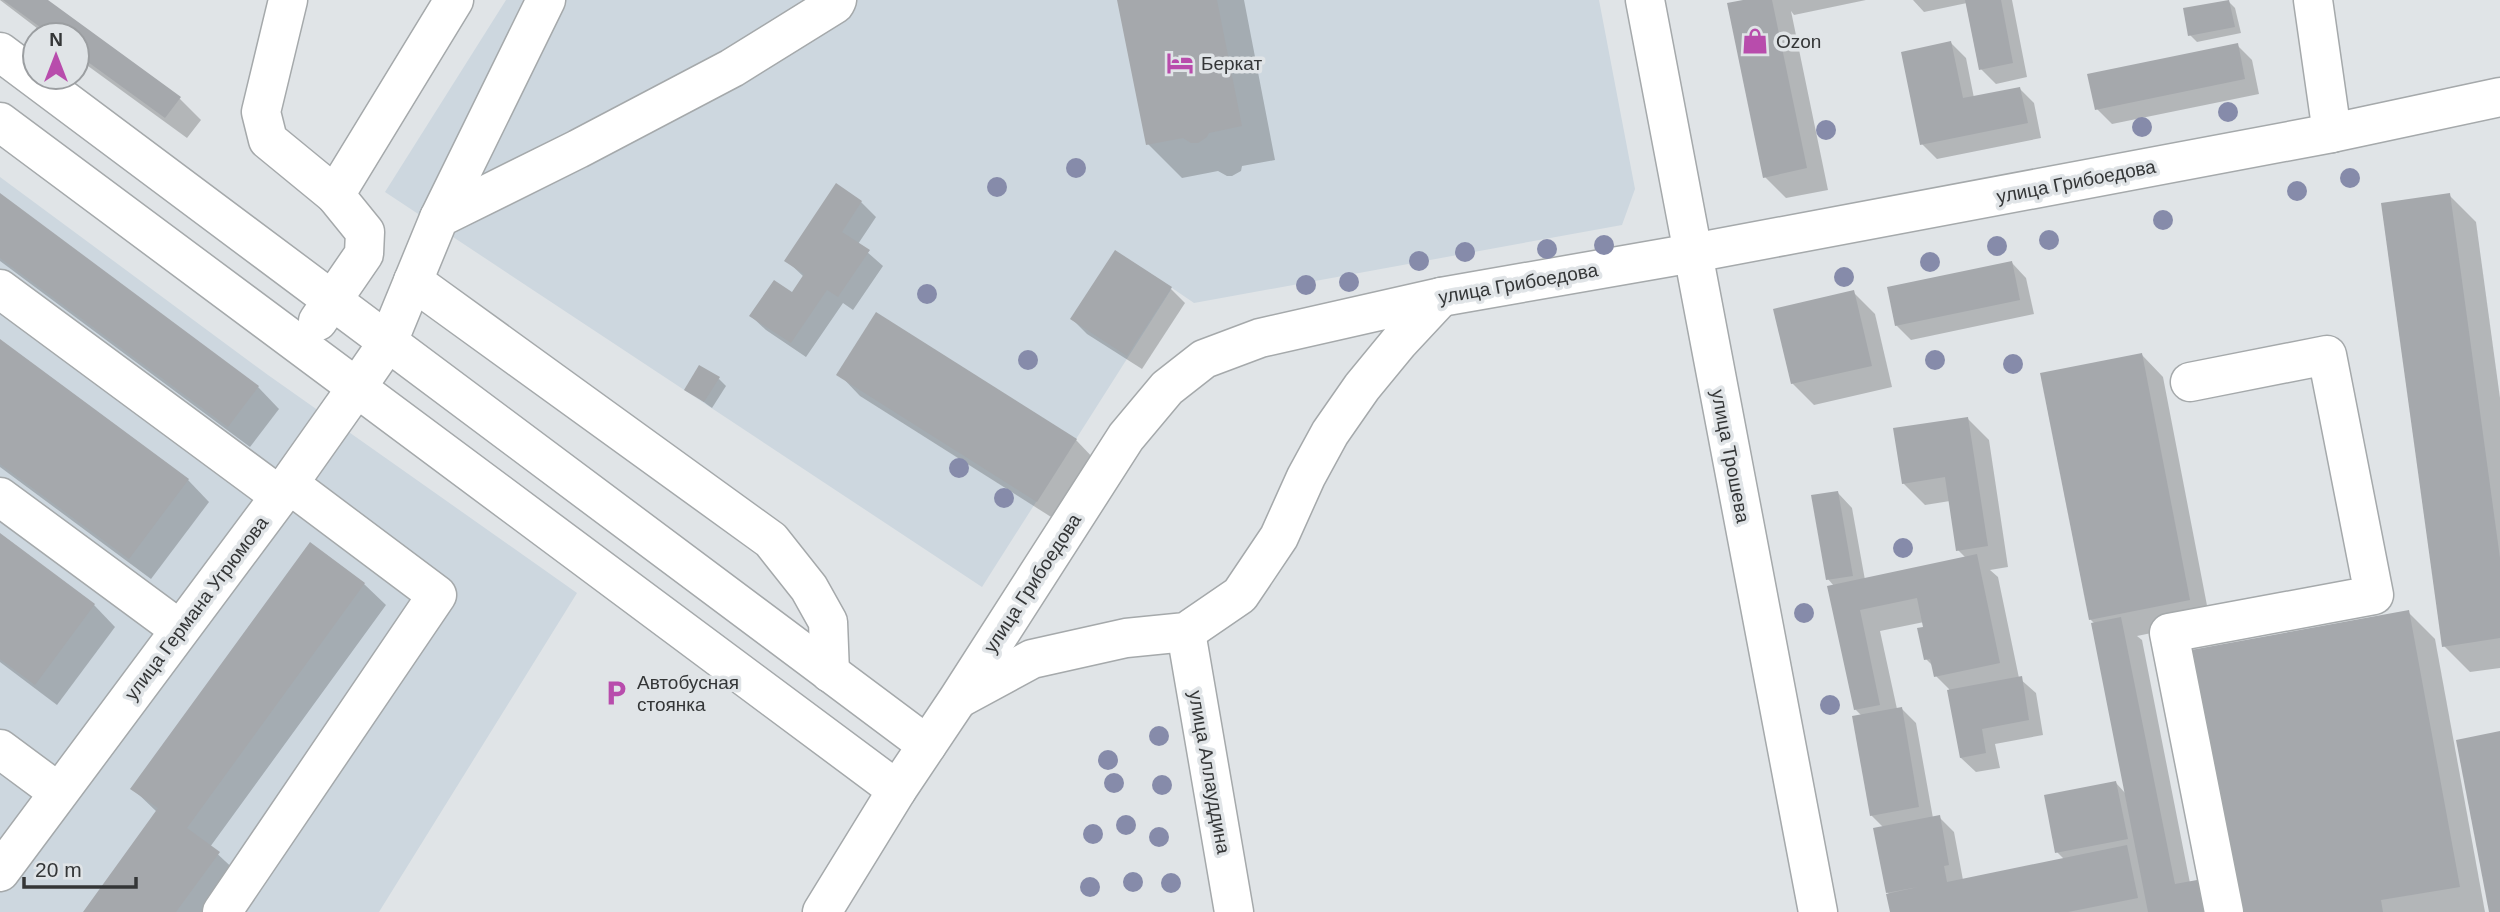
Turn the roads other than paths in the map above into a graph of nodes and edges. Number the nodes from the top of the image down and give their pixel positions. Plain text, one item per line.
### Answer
1 (288, 0) edge
2 (454, 0) edge
3 (546, 0) edge
4 (837, 0) edge
5 (1644, 0) edge
6 (2313, 0) edge
7 (0, 52) edge
8 (2500, 97) edge
9 (0, 122) edge
10 (2332, 134) junction
11 (335, 195) junction
12 (439, 218) junction
13 (1693, 253) junction
14 (413, 281) junction
15 (0, 289) edge
16 (1441, 297) junction
17 (332, 300) junction
18 (388, 342) junction
19 (301, 345) junction
20 (2190, 382) dead end
21 (357, 387) junction
22 (284, 490) junction
23 (0, 497) edge
24 (179, 629) junction
25 (1186, 632) junction
26 (830, 673) junction
27 (958, 699) junction
28 (927, 745) junction
29 (0, 749) edge
30 (897, 790) junction
31 (58, 792) junction
32 (0, 872) edge
33 (222, 912) edge
34 (822, 912) edge
35 (1234, 912) edge
36 (1818, 912) edge
37 (2224, 912) edge

1 - 11 street
2 - 11 street
3 - 12 street, улица Германа Угрюмова
4 - 12 street
5 - 13 street, улица Трошева
6 - 10 street
7 - 17 street
8 - 10 street, улица Грибоедова
9 - 19 street
10 - 13 street, улица Грибоедова
11 - 17 street
12 - 14 street, улица Германа Угрюмова
13 - 16 street, улица Грибоедова
13 - 36 street, улица Трошева
14 - 18 street, улица Германа Угрюмова
14 - 26 street
15 - 22 street
16 - 25 street
16 - 27 street, улица Грибоедова
17 - 18 street
17 - 19 street
18 - 21 street, улица Германа Угрюмова
18 - 26 street
19 - 21 street
20 - 37 street
21 - 22 street, улица Германа Угрюмова
21 - 30 street
22 - 24 street, улица Германа Угрюмова
22 - 33 street
23 - 24 street
24 - 31 street, улица Германа Угрюмова
25 - 27 street
25 - 35 street, улица Аллауддина
26 - 28 street
27 - 28 street, улица Грибоедова
28 - 30 street, улица Грибоедова
29 - 31 street
30 - 34 street, улица Грибоедова
31 - 32 street, улица Германа Угрюмова

